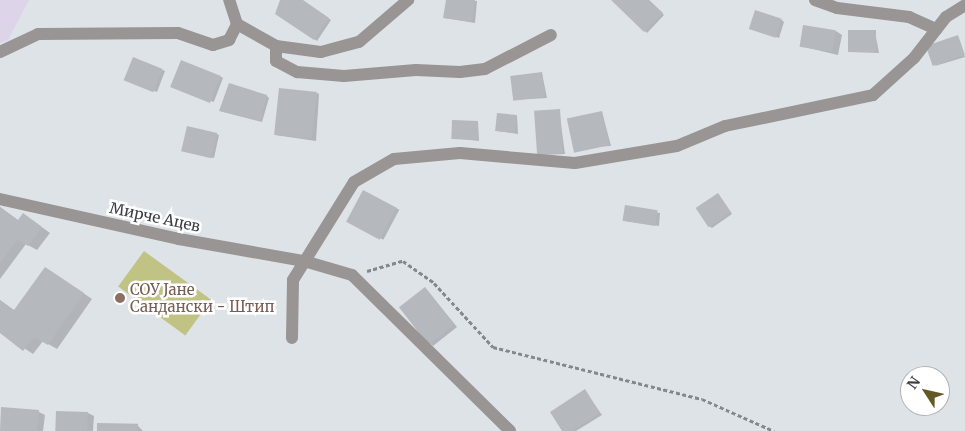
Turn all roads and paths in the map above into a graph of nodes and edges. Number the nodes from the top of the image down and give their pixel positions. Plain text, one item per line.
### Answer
1 (229, 0) edge
2 (408, 0) edge
3 (815, 0) edge
4 (965, 5) edge
5 (237, 24) junction
6 (936, 29) junction
7 (551, 35) dead end
8 (276, 46) junction
9 (0, 52) edge
10 (0, 199) edge
11 (304, 261) junction
12 (352, 275) junction
13 (292, 338) dead end
14 (510, 431) edge
15 (774, 431) edge

1 - 5 street
2 - 8 street
3 - 6 street
4 - 6 street
5 - 8 street
5 - 9 street
6 - 11 street
7 - 8 street
10 - 11 street, Мирче Ацев
11 - 12 street, Мирче Ацев
11 - 13 street
12 - 14 street
12 - 15 path

